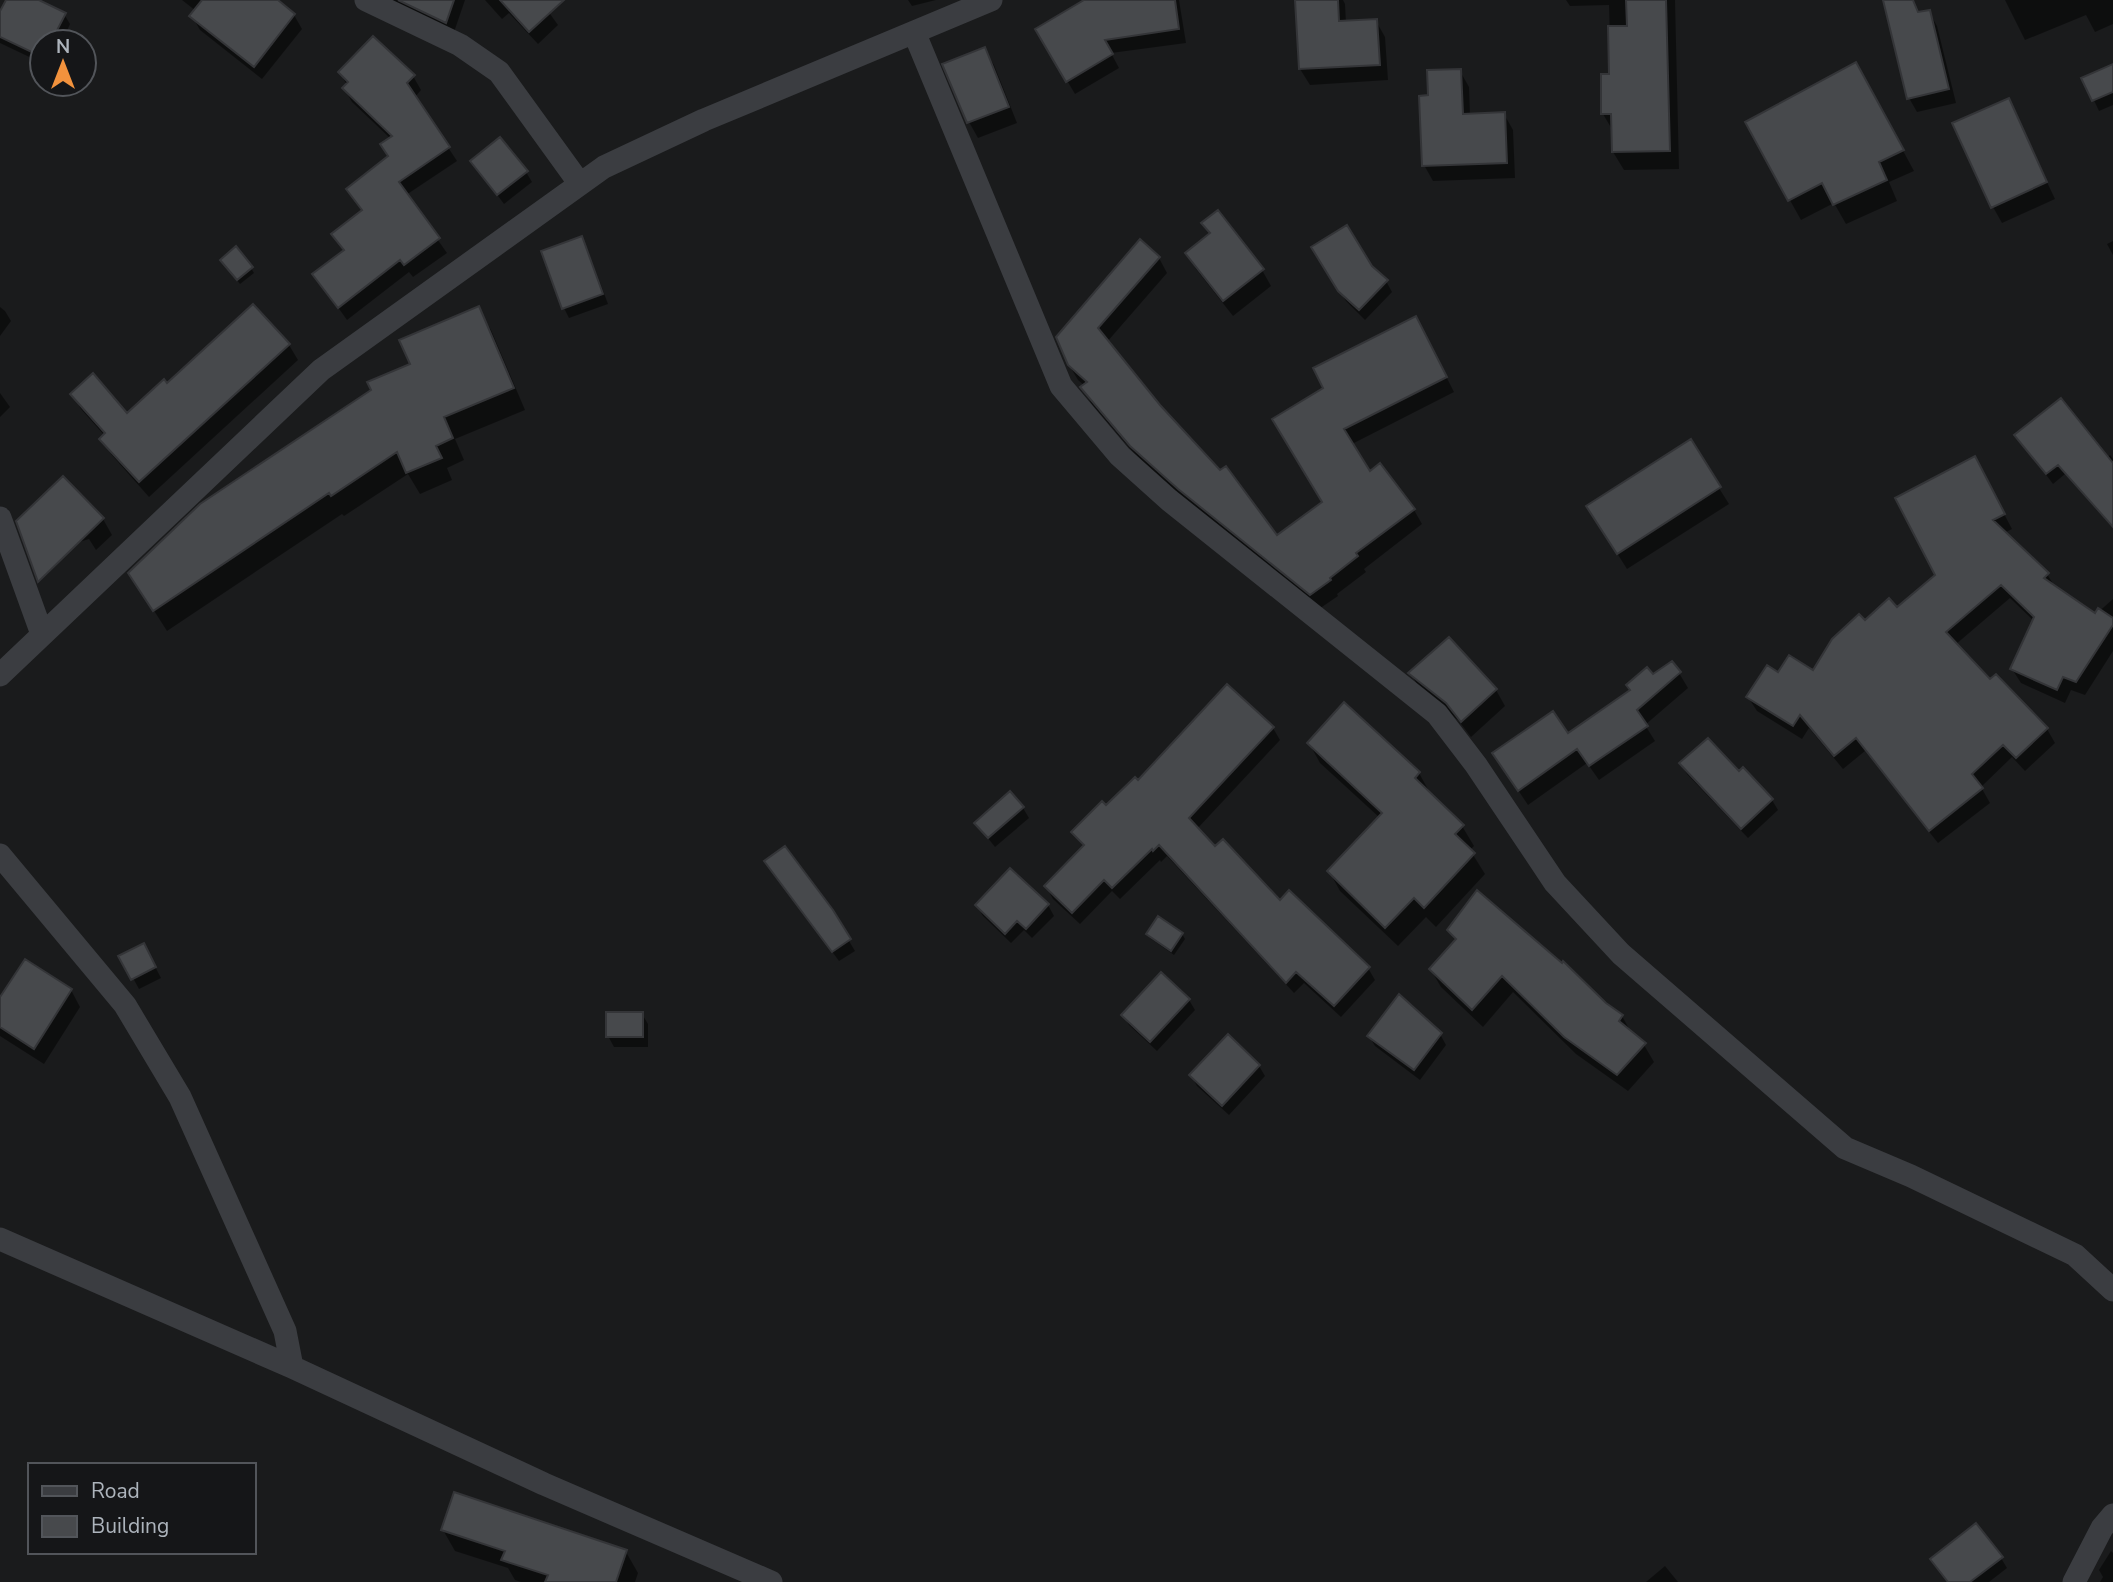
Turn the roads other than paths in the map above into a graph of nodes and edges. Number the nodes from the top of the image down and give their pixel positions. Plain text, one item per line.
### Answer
1 (366, 0) edge
2 (991, 0) edge
3 (914, 32) junction
4 (580, 184) junction
5 (0, 518) edge
6 (43, 634) junction
7 (0, 674) edge
8 (0, 855) edge
9 (0, 1239) edge
10 (2113, 1290) edge
11 (292, 1367) junction
12 (2113, 1516) edge
13 (771, 1582) edge
14 (2074, 1582) edge

1 - 4 street
2 - 3 street
3 - 4 street
3 - 10 street
4 - 6 street
5 - 6 street
6 - 7 street
8 - 11 street
9 - 11 street
11 - 13 street
12 - 14 street

